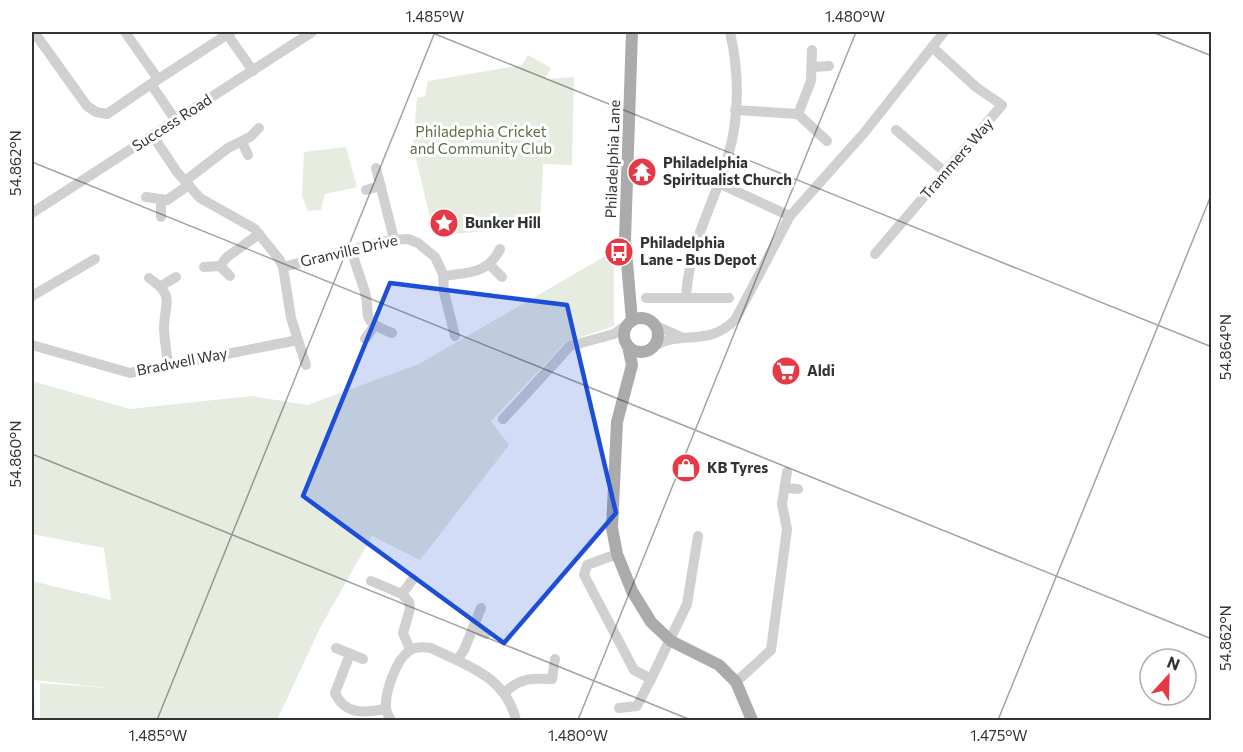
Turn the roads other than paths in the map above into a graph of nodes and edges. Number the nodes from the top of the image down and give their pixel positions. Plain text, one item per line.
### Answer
1 (34, 32) edge
2 (125, 32) edge
3 (632, 32) edge
4 (730, 32) edge
5 (944, 32) edge
6 (229, 33) edge
7 (307, 33) edge
8 (932, 47) junction
9 (812, 50) dead end
10 (829, 66) dead end
11 (813, 67) junction
12 (253, 71) junction
13 (155, 82) junction
14 (735, 110) junction
15 (798, 114) junction
16 (176, 121) junction
17 (259, 128) dead end
18 (896, 130) dead end
19 (153, 136) junction
20 (827, 141) dead end
21 (242, 142) junction
22 (248, 155) dead end
23 (376, 168) dead end
24 (946, 173) junction
25 (187, 183) junction
26 (718, 183) junction
27 (381, 186) junction
28 (366, 190) dead end
29 (146, 197) dead end
30 (161, 200) junction
31 (32, 213) edge
32 (790, 216) junction
33 (161, 217) dead end
34 (259, 234) junction
35 (394, 239) junction
36 (500, 249) dead end
37 (352, 251) junction
38 (875, 254) dead end
39 (95, 259) dead end
40 (490, 265) junction
41 (220, 266) junction
42 (204, 267) dead end
43 (283, 267) junction
44 (230, 276) dead end
45 (444, 276) junction
46 (176, 277) dead end
47 (502, 277) dead end
48 (149, 278) dead end
49 (161, 286) junction
50 (631, 288) junction
51 (32, 296) edge
52 (686, 297) junction
53 (646, 298) dead end
54 (729, 298) dead end
55 (650, 322) junction
56 (630, 323) junction
57 (375, 325) junction
58 (392, 333) dead end
59 (455, 336) dead end
60 (684, 338) junction
61 (365, 339) dead end
62 (298, 340) junction
63 (594, 340) junction
64 (627, 344) junction
65 (32, 345) edge
66 (652, 348) junction
67 (168, 365) junction
68 (306, 365) dead end
69 (628, 387) junction
70 (503, 419) dead end
71 (787, 472) dead end
72 (785, 488) junction
73 (798, 489) dead end
74 (698, 536) dead end
75 (617, 554) junction
76 (413, 579) dead end
77 (370, 581) dead end
78 (402, 594) junction
79 (481, 608) dead end
80 (473, 628) junction
81 (486, 634) dead end
82 (671, 641) junction
83 (336, 648) dead end
84 (410, 649) junction
85 (350, 654) junction
86 (363, 659) dead end
87 (555, 659) dead end
88 (457, 660) junction
89 (651, 679) junction
90 (736, 682) junction
91 (506, 692) junction
92 (619, 708) dead end
93 (386, 709) junction
94 (391, 720) edge
95 (516, 720) edge
96 (752, 720) edge

1 - 13 street
2 - 13 street
3 - 50 main road, Philadelphia Lane
4 - 14 street
5 - 8 street
6 - 12 street
6 - 13 street
7 - 12 street, Success Road
8 - 24 street, Trammers Way
8 - 32 street
9 - 11 street
10 - 11 street
11 - 15 street
12 - 16 street, Success Road
13 - 16 street
14 - 15 street
14 - 26 street
15 - 20 street
16 - 19 street, Success Road
17 - 21 street
18 - 24 street
19 - 25 street
19 - 31 street, Success Road
21 - 22 street
21 - 25 street
23 - 27 street
24 - 38 street, Trammers Way
25 - 30 street
25 - 34 street
26 - 32 street
26 - 52 street
27 - 28 street
27 - 35 street
29 - 30 street
30 - 33 street
32 - 60 street
34 - 41 street
34 - 43 street
35 - 37 street, Granville Drive
35 - 45 street, Granville Drive
36 - 40 street
37 - 43 street, Granville Drive
37 - 57 street
39 - 51 street
40 - 45 street
40 - 47 street
41 - 42 street
41 - 44 street
43 - 62 street
45 - 59 street, Granville Drive
46 - 49 street
48 - 49 street
49 - 67 street
50 - 55 main road, Philadelphia Lane
50 - 56 main road, Philadelphia Lane
52 - 53 street
52 - 54 street
55 - 56 main road
55 - 60 street
55 - 66 main road, Philadelphia Lane
56 - 63 street
56 - 64 main road, Philadelphia Lane
57 - 58 street
57 - 61 street
60 - 66 street
62 - 67 street, Bradwell Way
62 - 68 street
63 - 64 street
63 - 70 street
64 - 66 main road
64 - 69 main road, Philadelphia Lane
65 - 67 street, Bradwell Way
66 - 69 main road, Philadelphia Lane
69 - 75 main road, Philadelphia Lane
71 - 72 street
72 - 73 street
72 - 90 street
74 - 82 street
75 - 82 main road, Philadelphia Lane
75 - 89 street
76 - 78 street
77 - 78 street
78 - 84 street
79 - 80 street
80 - 81 street
80 - 88 street
82 - 89 street
82 - 90 main road, Philadelphia Lane
83 - 85 street
84 - 88 street
84 - 93 street
85 - 86 street
85 - 93 street
87 - 91 street
88 - 91 street
89 - 92 street
90 - 96 main road, Philadelphia Lane
91 - 95 street
93 - 94 street

